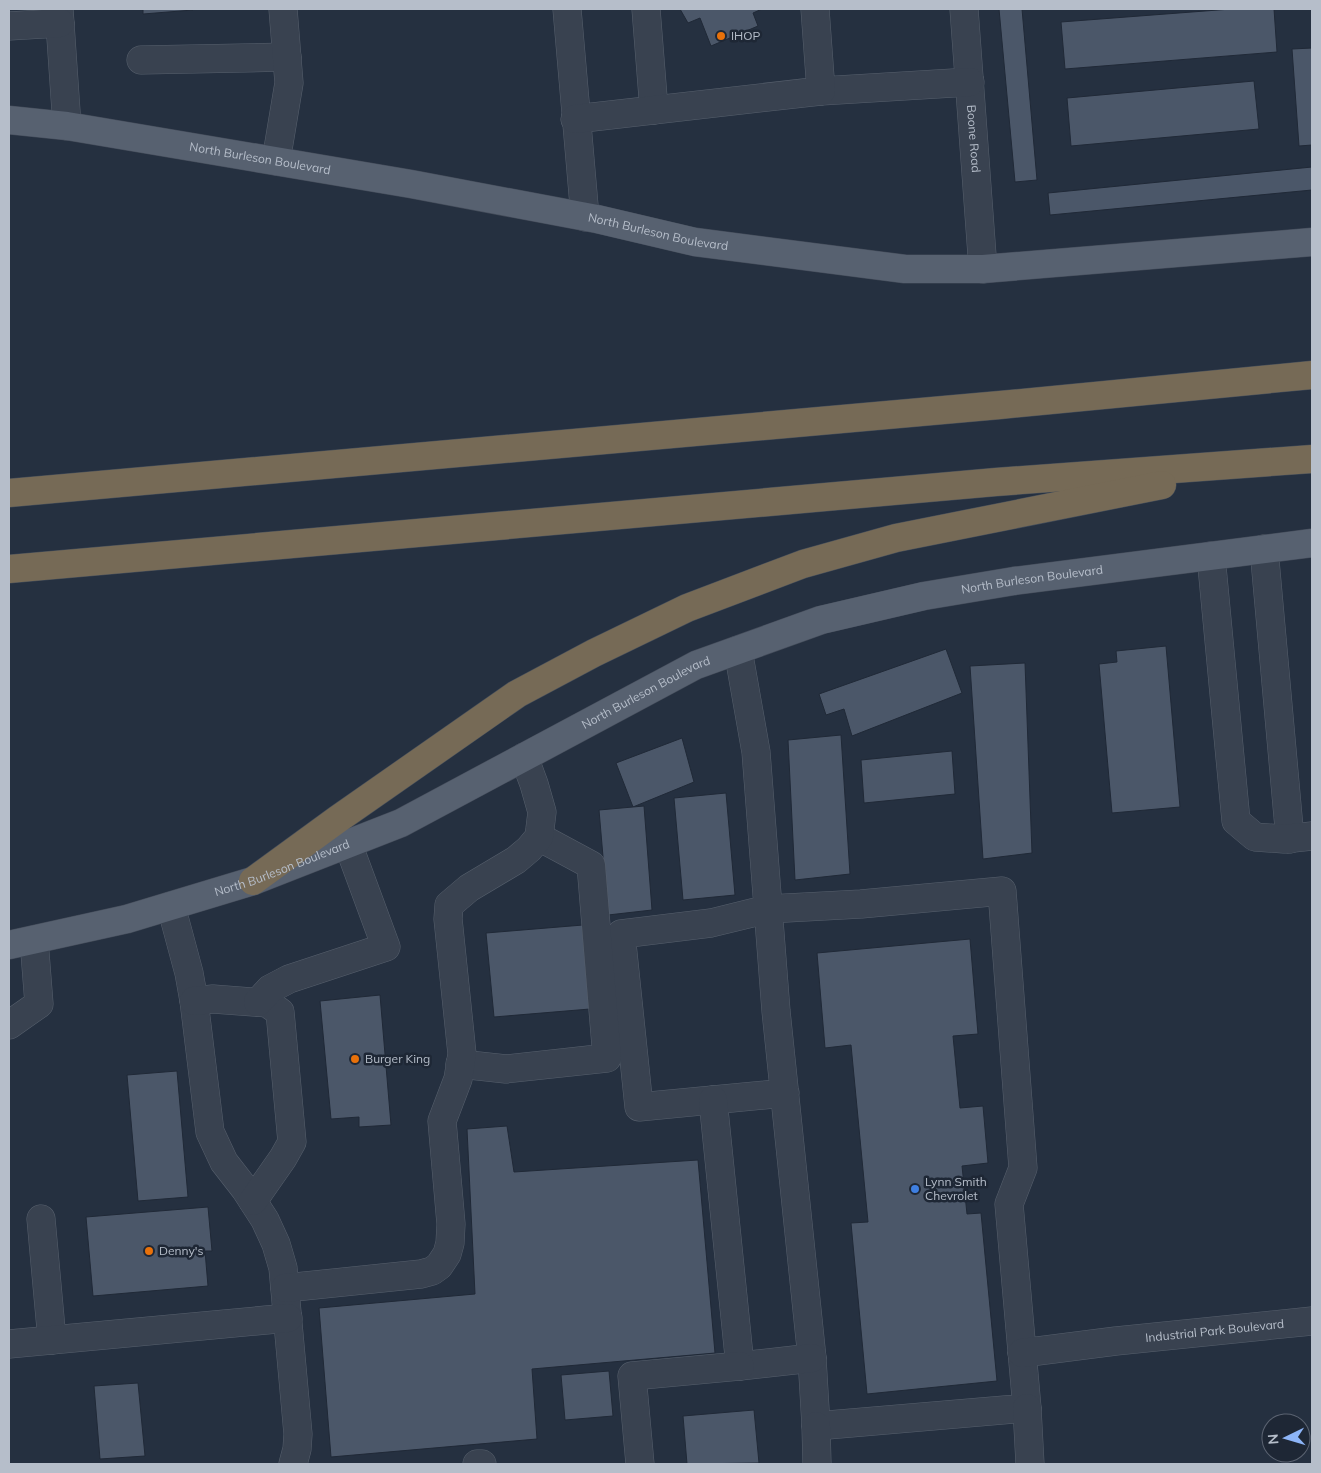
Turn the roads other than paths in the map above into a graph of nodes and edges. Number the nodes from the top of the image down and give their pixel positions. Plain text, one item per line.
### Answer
1 (283, 9) edge
2 (567, 9) edge
3 (646, 9) edge
4 (815, 9) edge
5 (964, 9) edge
6 (59, 16) edge
7 (9, 26) edge
8 (287, 56) junction
9 (141, 60) dead end
10 (970, 82) junction
11 (821, 91) junction
12 (654, 110) junction
13 (576, 119) junction
14 (9, 120) edge
15 (67, 126) junction
16 (276, 161) junction
17 (584, 216) junction
18 (1312, 242) edge
19 (983, 269) junction
20 (1312, 375) edge
21 (1312, 459) edge
22 (1280, 462) junction
23 (9, 494) edge
24 (1312, 543) edge
25 (1264, 549) junction
26 (1211, 556) junction
27 (9, 569) edge
28 (738, 650) junction
29 (524, 756) junction
30 (539, 837) junction
31 (1301, 837) edge
32 (348, 844) junction
33 (253, 881) junction
34 (172, 906) junction
35 (768, 909) junction
36 (21, 942) edge
37 (194, 1001) junction
38 (258, 1002) junction
39 (9, 1025) edge
40 (460, 1064) junction
41 (785, 1092) junction
42 (713, 1100) junction
43 (253, 1201) junction
44 (41, 1220) dead end
45 (285, 1288) junction
46 (288, 1318) junction
47 (1312, 1320) edge
48 (52, 1340) junction
49 (9, 1344) edge
50 (1022, 1353) junction
51 (812, 1358) junction
52 (740, 1366) junction
53 (1027, 1408) junction
54 (816, 1426) junction
55 (293, 1464) edge
56 (477, 1464) edge
57 (482, 1464) edge
58 (640, 1464) edge
59 (817, 1464) edge
60 (1030, 1464) edge

1 - 8 street
2 - 13 street
3 - 12 street
4 - 11 street
5 - 10 street, Boone Road
6 - 7 street
6 - 15 street
8 - 9 street
8 - 16 street
10 - 11 street
10 - 19 street, Boone Road
11 - 12 street
12 - 13 street
13 - 17 street
14 - 15 main road, North Burleson Boulevard
15 - 16 main road, North Burleson Boulevard
16 - 17 main road, North Burleson Boulevard
17 - 19 main road, North Burleson Boulevard
18 - 19 main road, North Burleson Boulevard
20 - 23 highway
21 - 22 highway
22 - 27 highway
22 - 33 highway
24 - 25 main road, North Burleson Boulevard
25 - 26 main road, North Burleson Boulevard
25 - 31 street
26 - 28 main road, North Burleson Boulevard
26 - 31 street
28 - 29 main road, North Burleson Boulevard
28 - 35 street
29 - 30 street
29 - 32 main road, North Burleson Boulevard
30 - 40 street
30 - 40 street
32 - 33 main road, North Burleson Boulevard
32 - 38 street
33 - 34 main road, North Burleson Boulevard
34 - 36 main road, North Burleson Boulevard
34 - 37 street
35 - 41 street
35 - 42 street
35 - 50 street
36 - 39 street
37 - 38 street
37 - 43 street
38 - 43 street
40 - 45 street
41 - 42 street
41 - 51 street
42 - 52 street
43 - 45 street
44 - 48 street
45 - 46 street
46 - 48 street
46 - 55 street
47 - 50 street, Industrial Park Boulevard
48 - 49 street
50 - 53 street
51 - 52 street
51 - 54 street
52 - 58 street
53 - 54 street
53 - 60 street
54 - 59 street
56 - 57 street

